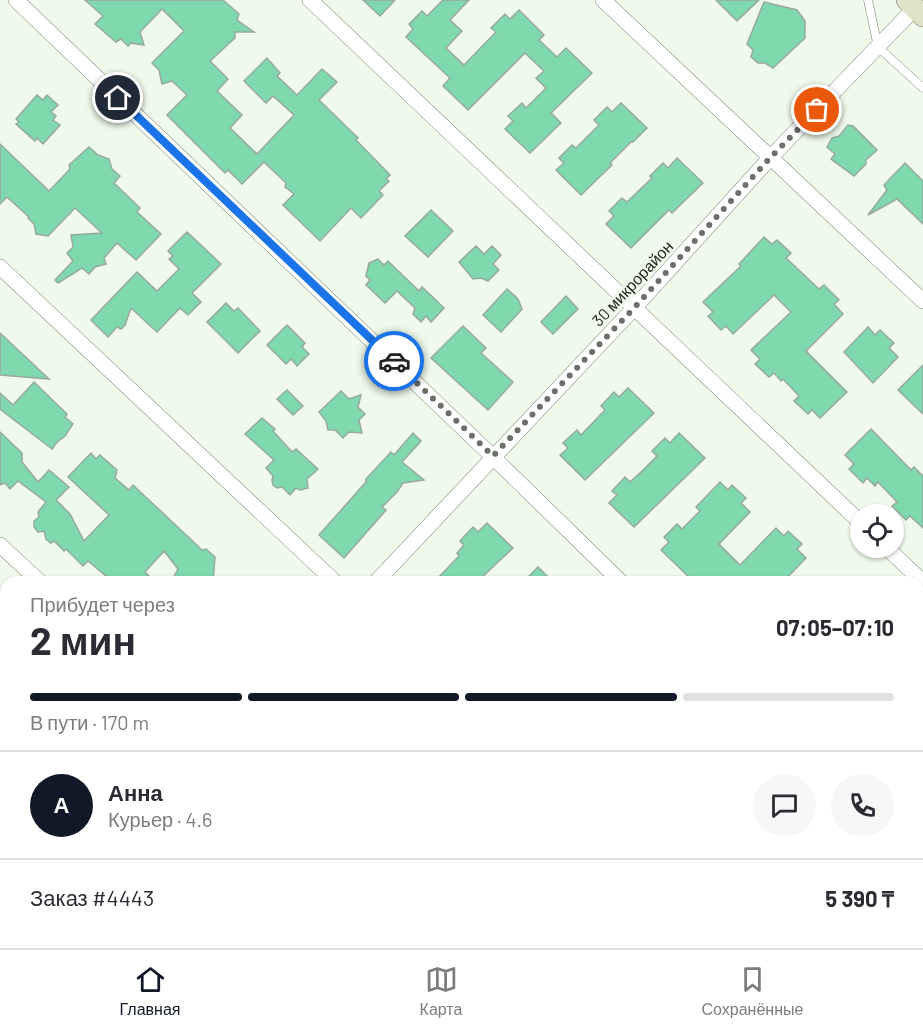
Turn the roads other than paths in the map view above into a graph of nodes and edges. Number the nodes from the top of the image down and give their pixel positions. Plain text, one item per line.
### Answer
1 (16, 0) edge
2 (309, 0) edge
3 (603, 0) edge
4 (868, 0) edge
5 (915, 8) edge
6 (878, 47) junction
7 (923, 88) edge
8 (770, 158) junction
9 (0, 267) edge
10 (923, 301) edge
11 (635, 307) junction
12 (493, 456) junction
13 (850, 512) edge
14 (0, 545) edge
15 (898, 558) edge
16 (34, 576) edge
17 (329, 576) edge
18 (382, 576) edge
19 (615, 576) edge
20 (917, 576) edge

1 - 12 street
2 - 11 street
3 - 8 street
4 - 6 lane
5 - 6 street, 30 микрорайон
6 - 7 lane
6 - 8 street, 30 микрорайон
8 - 10 street
8 - 11 street, 30 микрорайон
9 - 17 street
11 - 12 street, 30 микрорайон
11 - 13 street
12 - 18 street, 30 микрорайон
12 - 19 street
14 - 16 street
15 - 20 street

